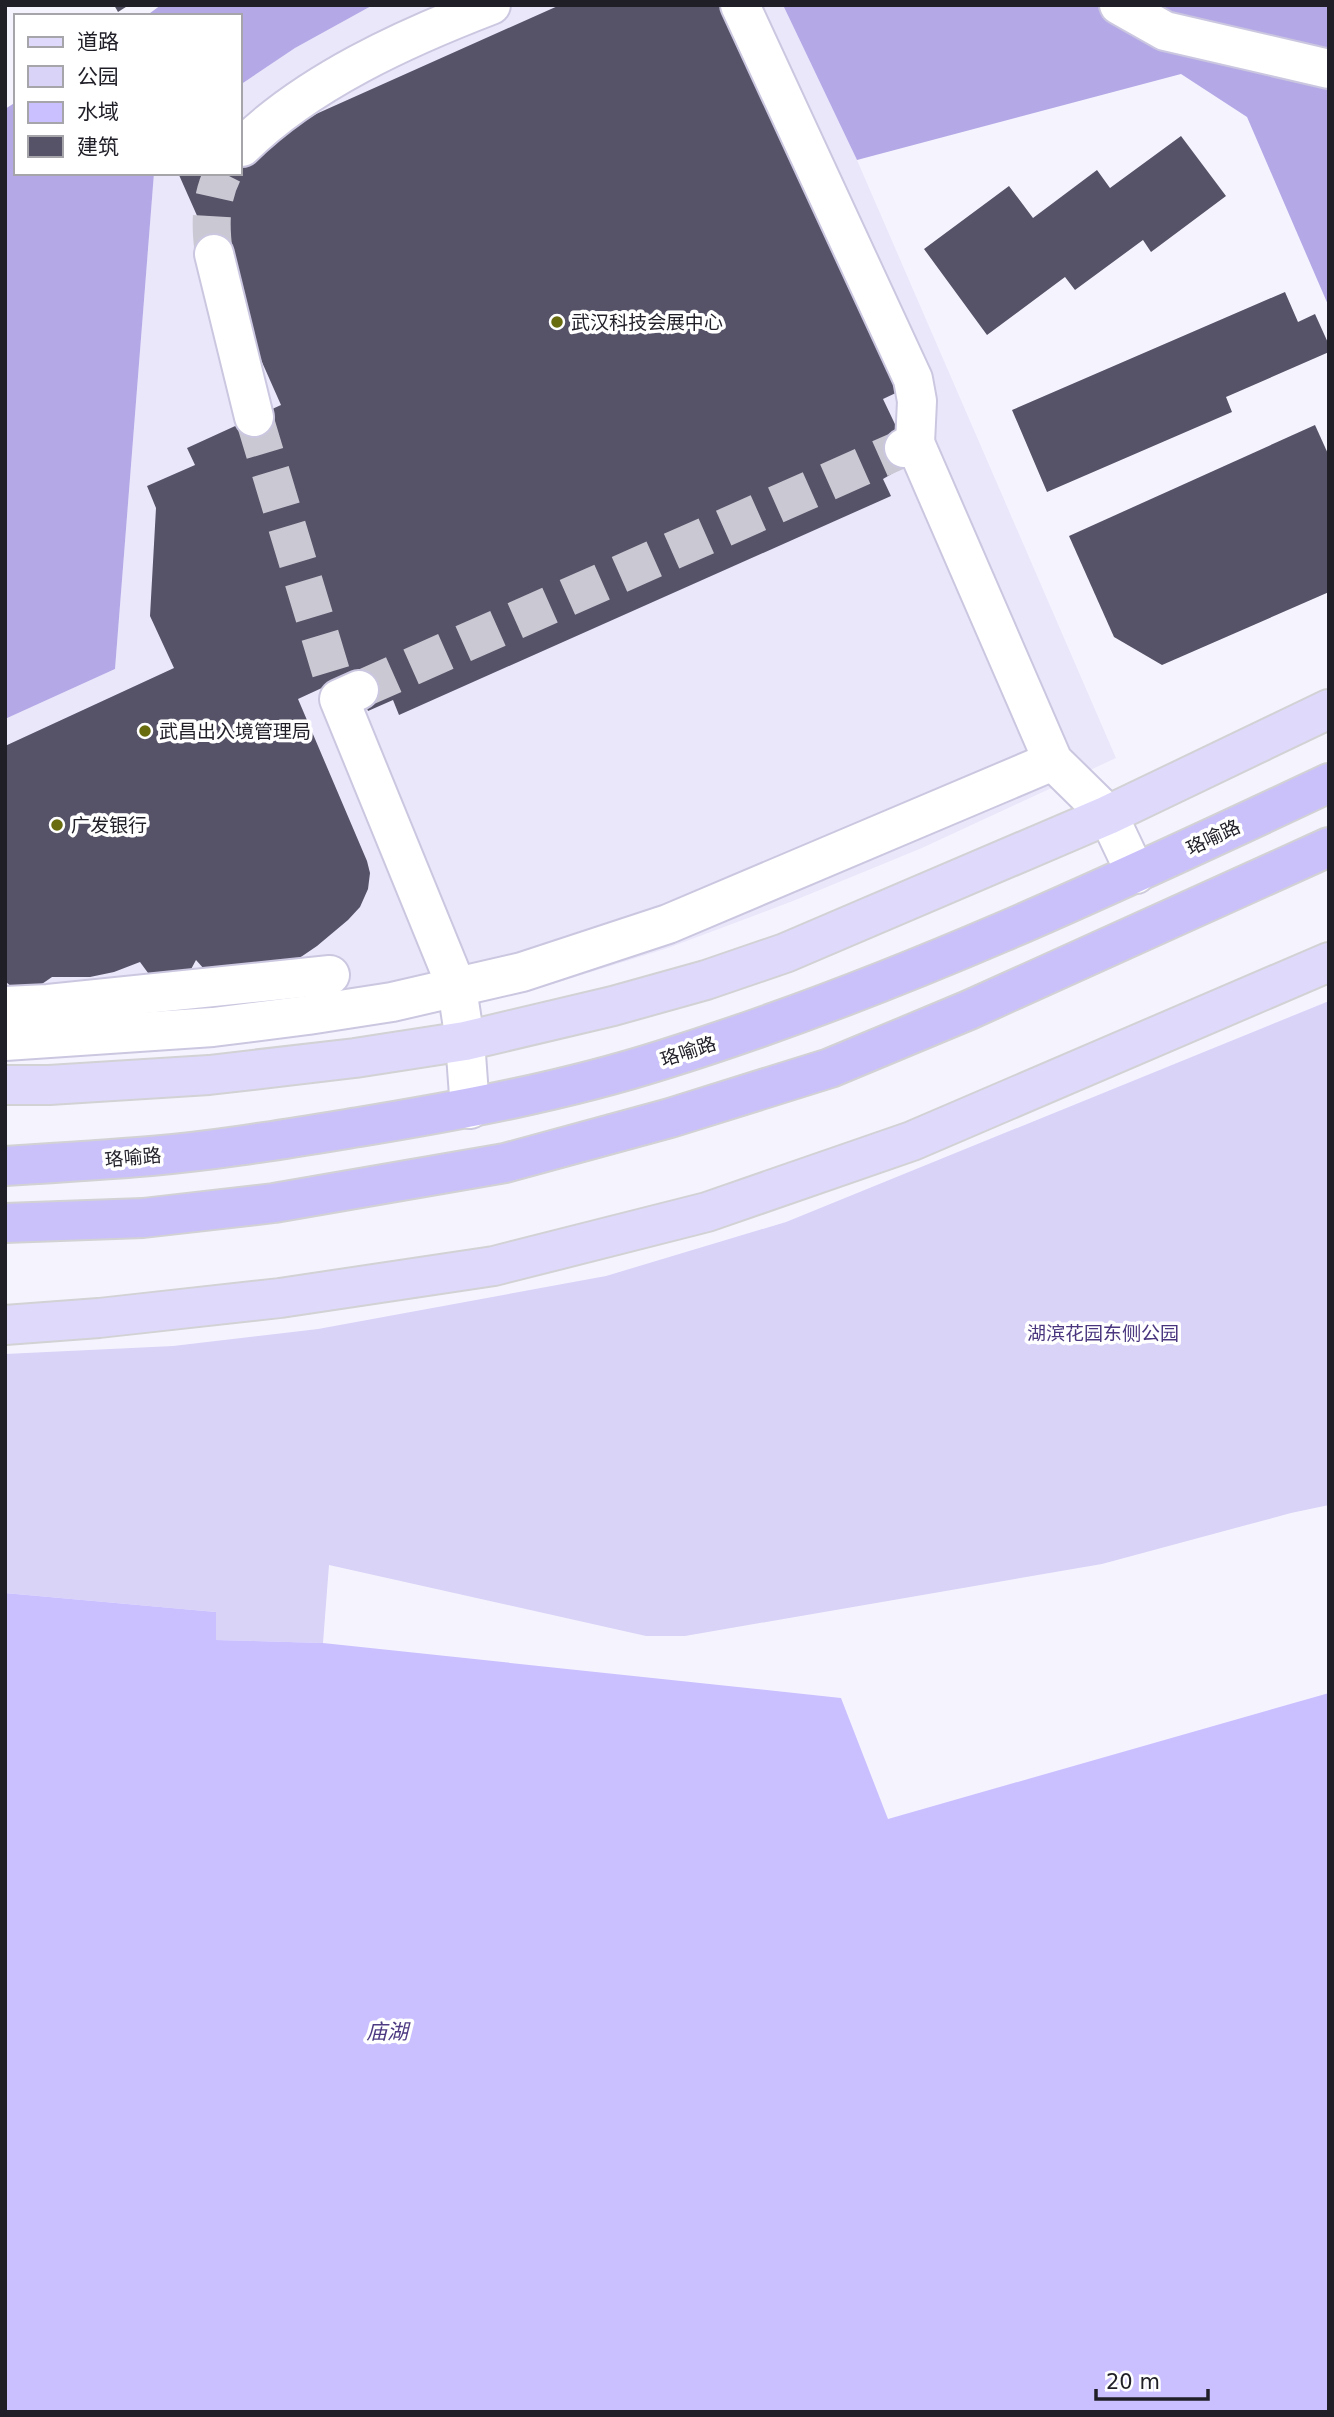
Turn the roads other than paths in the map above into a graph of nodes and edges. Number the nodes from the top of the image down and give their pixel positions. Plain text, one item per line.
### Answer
1 (491, 5) edge
2 (740, 5) edge
3 (1119, 5) edge
4 (1329, 69) edge
5 (242, 147) dead end
6 (214, 254) tunnel mouth
7 (254, 417) tunnel mouth
8 (344, 690) tunnel mouth
9 (1329, 709) edge
10 (1053, 761) junction
11 (1329, 783) edge
12 (1108, 815) junction
13 (1329, 847) edge
14 (1136, 874) junction
15 (1329, 962) edge
16 (330, 975) dead end
17 (457, 988) junction
18 (5, 1006) edge
19 (5, 1041) edge
20 (465, 1041) junction
21 (5, 1085) edge
22 (470, 1109) junction
23 (5, 1166) edge
24 (5, 1223) edge
25 (5, 1325) edge

1 - 5 lane
2 - 10 lane
3 - 4 lane
6 - 7 lane
8 - 17 lane
9 - 12 main road
10 - 12 lane
10 - 17 lane
11 - 14 highway, 珞喻路
12 - 14 lane
12 - 20 main road
13 - 24 highway
14 - 22 highway, 珞喻路
15 - 25 main road
16 - 18 lane
17 - 19 lane
17 - 20 lane
20 - 21 main road
20 - 22 lane
22 - 23 highway, 珞喻路

